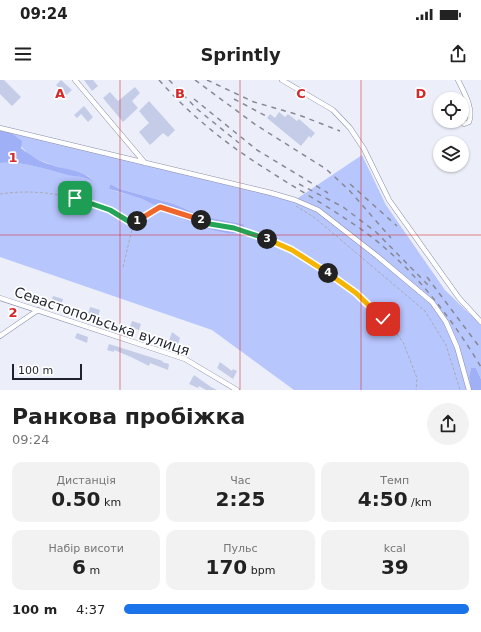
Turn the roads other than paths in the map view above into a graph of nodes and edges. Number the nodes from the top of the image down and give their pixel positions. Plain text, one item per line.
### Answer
1 (76, 80) edge
2 (282, 80) edge
3 (458, 80) edge
4 (464, 92) edge
5 (469, 109) edge
6 (469, 122) edge
7 (0, 128) edge
8 (145, 163) junction
9 (0, 298) edge
10 (38, 310) junction
11 (481, 322) edge
12 (0, 336) edge
13 (237, 390) edge
14 (469, 390) edge

1 - 8 street
2 - 11 street
3 - 4 street
5 - 6 street
7 - 8 street
8 - 14 street
9 - 10 street, Севастопольська вулиця
10 - 12 street
10 - 13 street, Севастопольська вулиця

